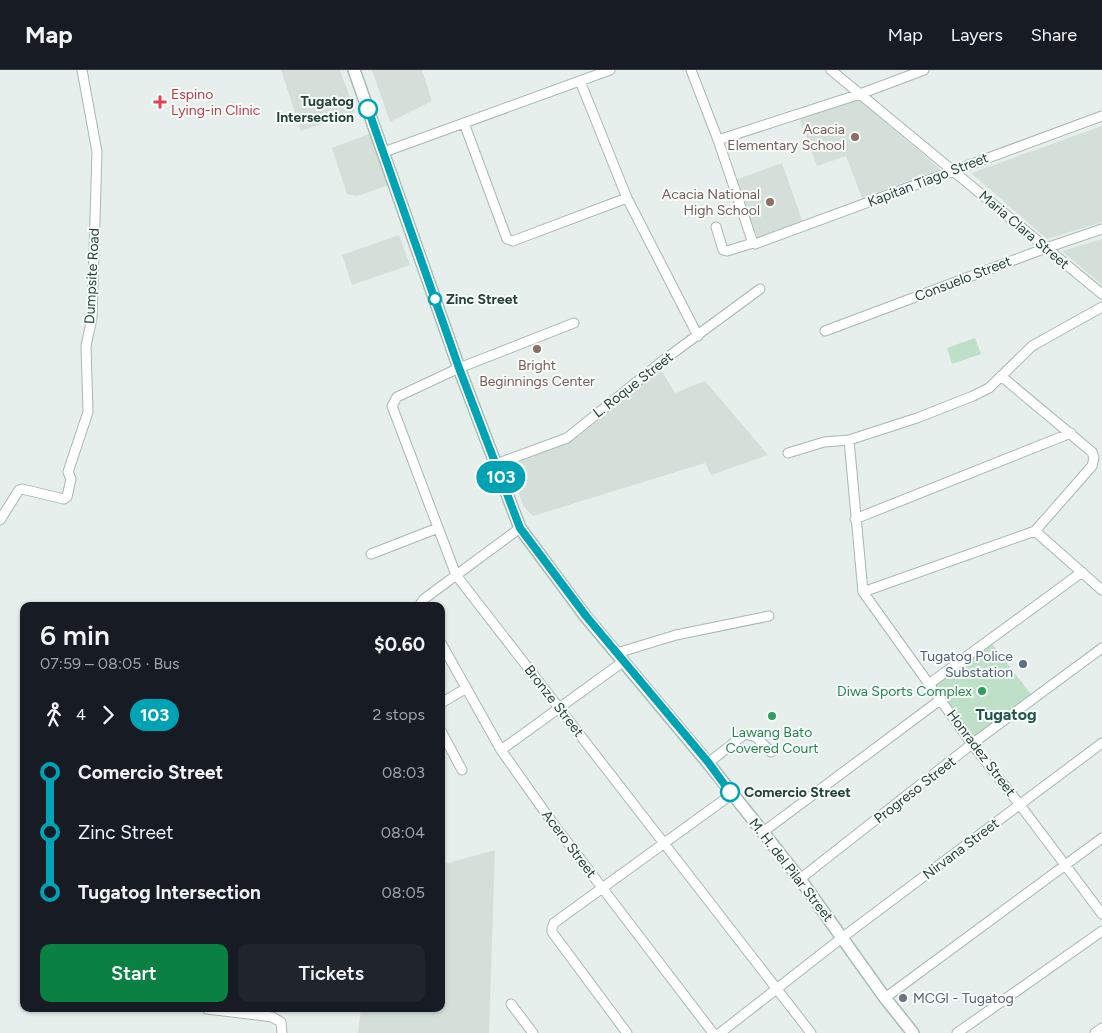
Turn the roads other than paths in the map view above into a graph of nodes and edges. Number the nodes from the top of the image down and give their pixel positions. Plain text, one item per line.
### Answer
1 (82, 70) edge
2 (354, 70) edge
3 (610, 70) edge
4 (691, 70) edge
5 (831, 70) edge
6 (924, 70) edge
7 (580, 81) junction
8 (860, 94) junction
9 (1102, 116) edge
10 (464, 123) junction
11 (718, 140) junction
12 (384, 152) junction
13 (952, 170) junction
14 (628, 198) junction
15 (716, 227) dead end
16 (1102, 229) edge
17 (754, 244) junction
18 (1046, 248) junction
19 (760, 289) dead end
20 (1102, 294) edge
21 (1102, 307) edge
22 (574, 323) dead end
23 (825, 331) dead end
24 (698, 336) junction
25 (459, 368) junction
26 (1001, 376) junction
27 (1070, 433) junction
28 (849, 440) junction
29 (788, 453) dead end
30 (496, 464) junction
31 (855, 519) junction
32 (0, 520) edge
33 (438, 528) junction
34 (520, 528) junction
35 (1035, 531) junction
36 (371, 554) dead end
37 (1082, 572) junction
38 (456, 574) junction
39 (1102, 590) edge
40 (862, 592) junction
41 (423, 602) edge
42 (769, 616) dead end
43 (1102, 648) edge
44 (445, 650) edge
45 (620, 657) junction
46 (929, 684) junction
47 (466, 688) junction
48 (940, 700) junction
49 (445, 701) edge
50 (560, 708) junction
51 (445, 738) edge
52 (1102, 743) edge
53 (972, 744) junction
54 (501, 750) junction
55 (771, 752) dead end
56 (708, 762) junction
57 (462, 770) dead end
58 (732, 794) junction
59 (1020, 805) junction
60 (763, 832) junction
61 (1102, 838) edge
62 (664, 844) junction
63 (1065, 866) junction
64 (800, 879) junction
65 (602, 888) junction
66 (1102, 914) edge
67 (1102, 931) edge
68 (843, 937) junction
69 (776, 989) junction
70 (885, 998) junction
71 (512, 1004) dead end
72 (231, 1012) edge
73 (1102, 1028) edge
74 (282, 1033) edge
75 (533, 1033) edge
76 (627, 1033) edge
77 (713, 1033) edge
78 (720, 1033) edge
79 (810, 1033) edge
80 (913, 1033) edge
81 (957, 1033) edge
82 (1095, 1033) edge

1 - 32 street, Dumpsite Road
2 - 12 main road, M. H. del Pilar Street
3 - 7 street
4 - 11 street
5 - 8 street, Maria Clara Street
6 - 8 street
7 - 10 street
7 - 14 street
8 - 11 street
8 - 13 street, Maria Clara Street
9 - 13 street, Kapitan Tiago Street
10 - 12 street
10 - 14 street
11 - 17 street
12 - 25 main road, M. H. del Pilar Street
13 - 17 street, Kapitan Tiago Street
13 - 18 street, Maria Clara Street
14 - 24 street
15 - 17 street, Kapitan Tiago Street
16 - 18 street, Consuelo Street
18 - 20 street, Maria Clara Street
18 - 23 street, Consuelo Street
19 - 24 street, L. Roque Street
21 - 26 street
22 - 25 street
24 - 30 street, L. Roque Street
25 - 30 main road, M. H. del Pilar Street
25 - 33 street, Bronze Street
26 - 27 street
26 - 28 street
27 - 31 street
27 - 35 street
28 - 29 street
28 - 31 street
30 - 34 main road, M. H. del Pilar Street
31 - 40 street
33 - 36 street
33 - 38 street, Bronze Street
34 - 38 street
34 - 45 main road, M. H. del Pilar Street
35 - 37 street
35 - 40 street
37 - 39 street
37 - 46 street
38 - 41 street
38 - 50 street, Bronze Street
40 - 46 street, Honradez Street
42 - 45 street
43 - 53 street, Progreso Street
44 - 47 street, Acero Street
45 - 50 street
45 - 56 main road, M. H. del Pilar Street
46 - 48 street, Honradez Street
47 - 49 street
47 - 54 street, Acero Street
48 - 53 street, Honradez Street
48 - 60 street
50 - 54 street
50 - 62 street, Bronze Street
51 - 57 street
52 - 59 street, Nirvana Street
53 - 59 street, Honradez Street
53 - 64 street, Progreso Street
54 - 65 street, Acero Street
55 - 56 street
56 - 58 main road, M. H. del Pilar Street
58 - 60 main road, M. H. del Pilar Street
58 - 62 street
59 - 63 street, Honradez Street
59 - 68 street, Nirvana Street
60 - 64 main road, M. H. del Pilar Street
61 - 63 street
62 - 65 street
62 - 69 street, Bronze Street
63 - 66 street, Honradez Street
63 - 70 street
64 - 68 main road, M. H. del Pilar Street
65 - 76 street
65 - 77 street, Acero Street
67 - 81 street
68 - 69 street, Nirvana Street
68 - 70 main road, M. H. del Pilar Street
69 - 78 street, Nirvana Street
69 - 79 street, Bronze Street
70 - 80 main road, M. H. del Pilar Street
71 - 75 street
72 - 74 street
73 - 82 street

